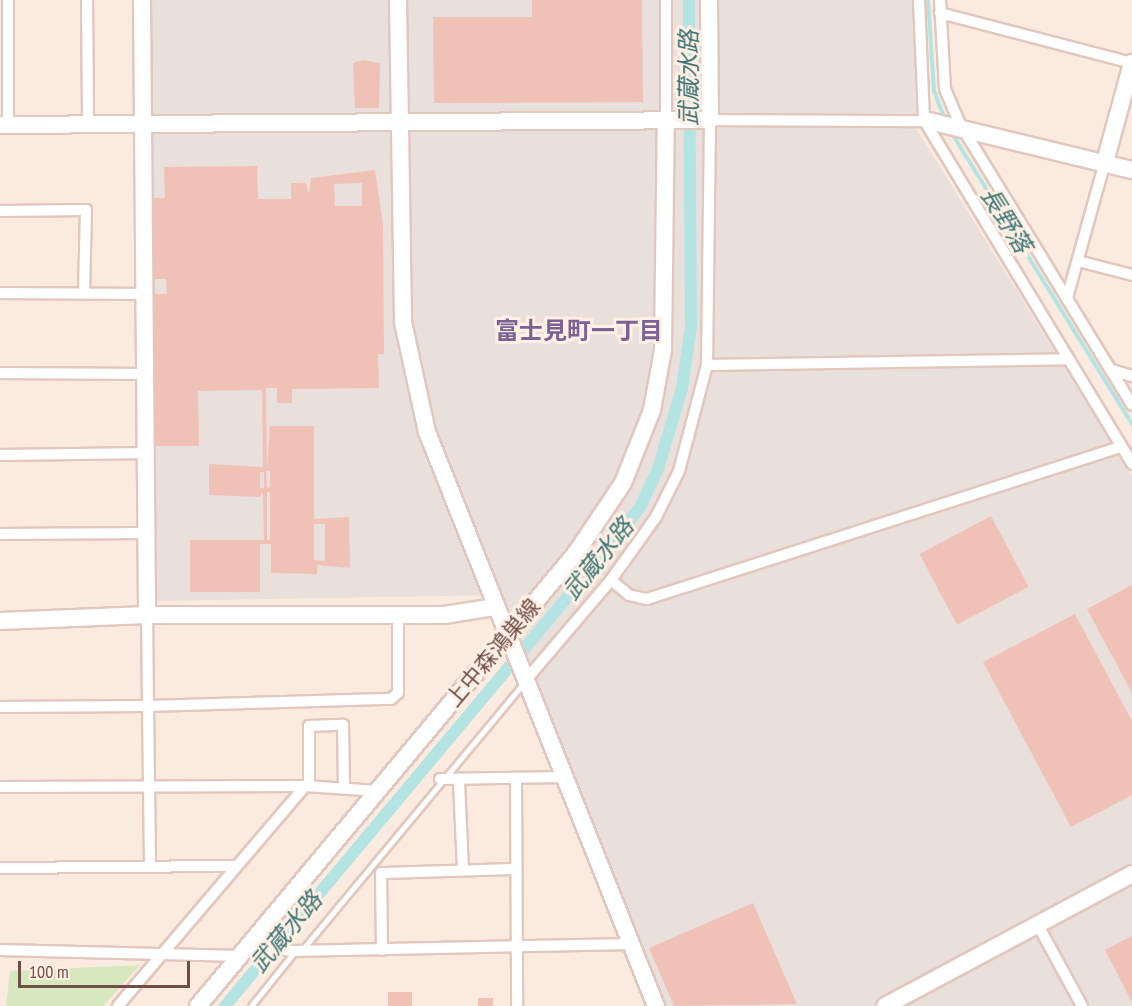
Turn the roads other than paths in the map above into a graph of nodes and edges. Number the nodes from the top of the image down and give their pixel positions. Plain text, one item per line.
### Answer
1 (8, 0) edge
2 (87, 0) edge
3 (142, 0) edge
4 (398, 0) edge
5 (666, 0) edge
6 (710, 0) edge
7 (919, 0) edge
8 (940, 0) edge
9 (940, 13) junction
10 (4, 37) edge
11 (1132, 63) edge
12 (671, 120) junction
13 (705, 120) junction
14 (926, 121) junction
15 (399, 122) junction
16 (957, 123) junction
17 (4, 125) edge
18 (88, 125) junction
19 (142, 126) junction
20 (1105, 162) junction
21 (1132, 170) edge
22 (0, 211) edge
23 (1078, 261) junction
24 (1132, 275) edge
25 (0, 293) edge
26 (84, 293) junction
27 (144, 294) junction
28 (1067, 298) junction
29 (1069, 358) junction
30 (707, 365) junction
31 (1112, 370) junction
32 (0, 373) edge
33 (144, 374) junction
34 (1132, 376) edge
35 (1132, 405) edge
36 (1121, 447) junction
37 (144, 453) junction
38 (0, 455) edge
39 (1132, 464) edge
40 (144, 533) junction
41 (0, 534) edge
42 (610, 580) junction
43 (495, 607) junction
44 (147, 615) junction
45 (398, 616) junction
46 (0, 621) edge
47 (509, 643) junction
48 (522, 676) junction
49 (148, 706) junction
50 (0, 707) edge
51 (565, 777) junction
52 (440, 779) junction
53 (516, 781) junction
54 (459, 782) junction
55 (307, 786) junction
56 (0, 787) edge
57 (344, 787) junction
58 (149, 788) junction
59 (378, 791) junction
60 (150, 866) junction
61 (236, 866) junction
62 (0, 868) edge
63 (463, 869) junction
64 (516, 869) junction
65 (1132, 874) edge
66 (1039, 927) junction
67 (632, 944) junction
68 (516, 947) junction
69 (0, 950) edge
70 (250, 950) junction
71 (296, 950) junction
72 (382, 950) junction
73 (166, 952) junction
74 (118, 1006) edge
75 (198, 1006) edge
76 (251, 1006) edge
77 (517, 1006) edge
78 (656, 1006) edge
79 (885, 1006) edge
80 (1082, 1006) edge

1 - 10 street
2 - 18 street
3 - 19 street
4 - 15 street
5 - 12 street
6 - 13 street
7 - 14 street
8 - 9 street
9 - 11 street
9 - 16 street
10 - 17 street
11 - 20 street
12 - 13 street
12 - 15 street
12 - 47 street, 上中森鴻巣線
13 - 14 street
13 - 30 street
14 - 16 street
14 - 29 street
15 - 19 street
15 - 43 street
16 - 20 street
16 - 28 street
17 - 18 street
18 - 19 street
19 - 27 street
20 - 21 street
20 - 23 street
22 - 26 street
23 - 24 street
23 - 28 street
25 - 26 street
26 - 27 street
27 - 33 street
28 - 31 street
29 - 30 street
29 - 36 street
30 - 42 street
31 - 34 street
31 - 35 street
32 - 33 street
33 - 37 street
36 - 39 street
36 - 42 street
37 - 38 street
37 - 40 street
40 - 41 street
40 - 44 street
42 - 48 street
43 - 45 street
43 - 47 street
44 - 45 street
44 - 46 street
44 - 49 street
45 - 49 street
47 - 48 street
47 - 59 street, 上中森鴻巣線
48 - 51 street
48 - 52 lane
49 - 50 street
49 - 58 street
51 - 53 street
51 - 67 street
52 - 54 street
52 - 71 lane
53 - 54 street
53 - 64 street
54 - 63 street
55 - 57 street
55 - 57 street
55 - 58 street
55 - 61 street
56 - 58 street
57 - 59 street
58 - 60 street
59 - 70 street, 上中森鴻巣線
60 - 61 street
60 - 62 street
61 - 73 street
63 - 64 street
63 - 72 street
64 - 68 street
65 - 66 street
66 - 79 street
66 - 80 street
67 - 68 street
67 - 78 street
68 - 72 street
68 - 77 street
69 - 73 street
70 - 71 street
70 - 73 street
70 - 75 street, 上中森鴻巣線
71 - 72 street
71 - 76 lane
73 - 74 street

